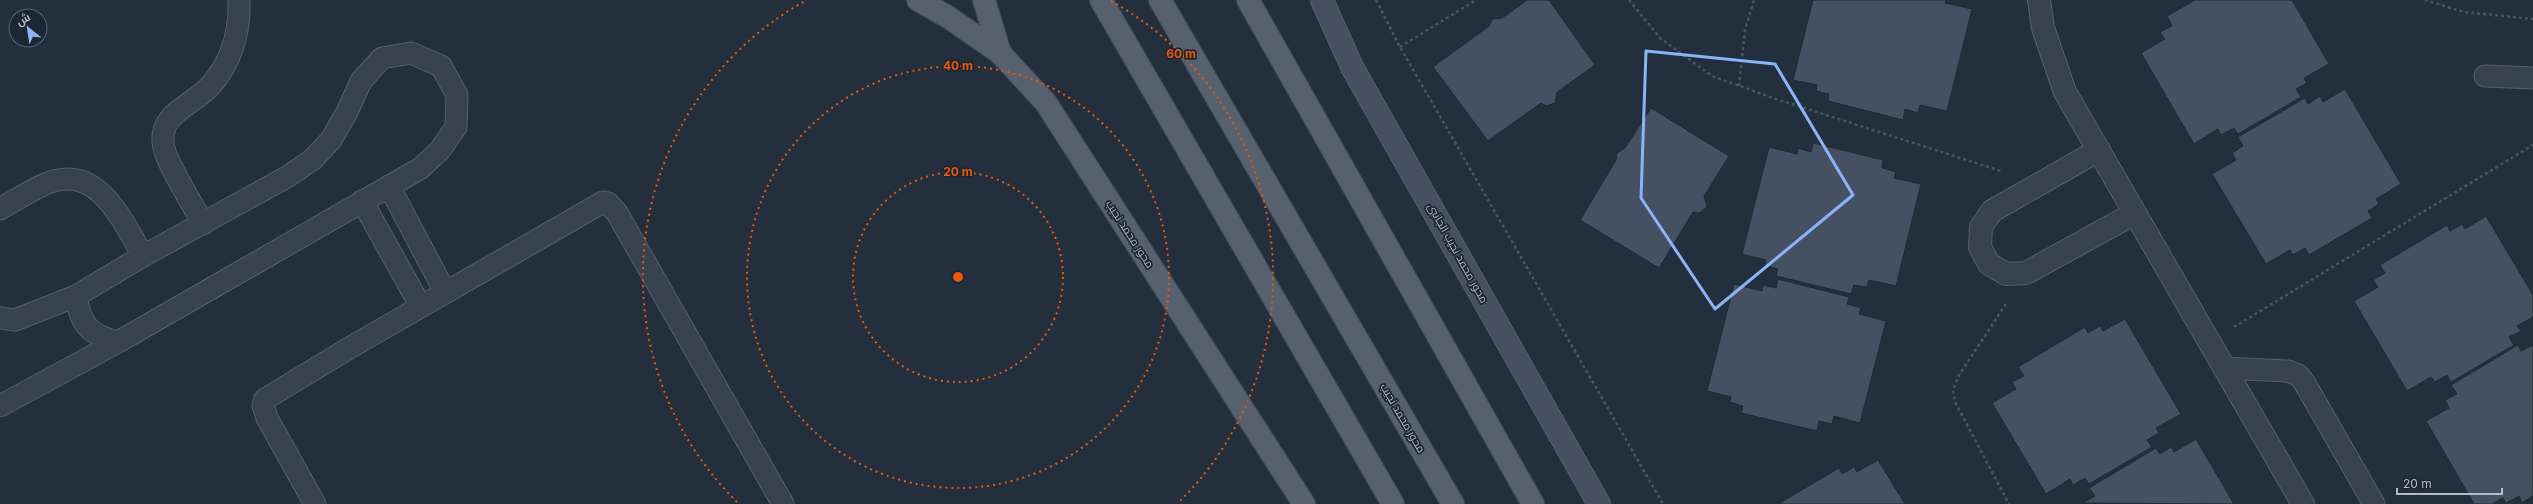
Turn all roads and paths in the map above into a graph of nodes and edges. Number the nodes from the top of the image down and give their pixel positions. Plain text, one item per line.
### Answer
1 (239, 0) edge
2 (918, 0) edge
3 (984, 0) edge
4 (1101, 0) edge
5 (1160, 0) edge
6 (1248, 0) edge
7 (1322, 0) edge
8 (1376, 0) edge
9 (1476, 0) edge
10 (1629, 0) edge
11 (1754, 0) edge
12 (2039, 0) edge
13 (2426, 0) edge
14 (2533, 19) edge
15 (1400, 47) junction
16 (1000, 53) junction
17 (2485, 76) dead end
18 (2533, 78) edge
19 (1739, 86) junction
20 (2533, 145) edge
21 (2099, 150) junction
22 (2041, 183) junction
23 (389, 186) junction
24 (362, 201) junction
25 (0, 209) edge
26 (2135, 213) junction
27 (203, 224) junction
28 (143, 256) junction
29 (2026, 273) junction
30 (446, 292) junction
31 (76, 296) junction
32 (421, 307) junction
33 (0, 318) edge
34 (118, 342) junction
35 (2210, 342) junction
36 (2224, 368) junction
37 (0, 406) edge
38 (315, 504) edge
39 (783, 504) edge
40 (1304, 504) edge
41 (1393, 504) edge
42 (1453, 504) edge
43 (1533, 504) edge
44 (1598, 504) edge
45 (1663, 504) edge
46 (2009, 504) edge
47 (2303, 504) edge
48 (2374, 504) edge

1 - 27 lane
2 - 16 main road, محور محمد نجيب
3 - 16 main road
4 - 41 main road
5 - 42 main road, محور محمد نجيب
6 - 43 main road
7 - 44 street, محور محمد نجيب الجانبى
8 - 15 path
9 - 15 path
10 - 19 path
11 - 19 path
12 - 21 street
13 - 14 path
15 - 45 path
16 - 40 main road, محور محمد نجيب
17 - 18 lane
19 - 22 path
20 - 35 path
21 - 22 street
21 - 26 street
22 - 29 street
23 - 24 lane
23 - 27 lane
23 - 30 lane
24 - 32 lane
24 - 34 lane
25 - 28 lane
26 - 29 street
26 - 35 street
27 - 28 lane
28 - 31 lane
29 - 46 path
30 - 32 lane
30 - 39 lane
31 - 33 lane
31 - 34 lane
32 - 38 lane
34 - 37 lane
35 - 36 street
36 - 47 street
36 - 48 lane

